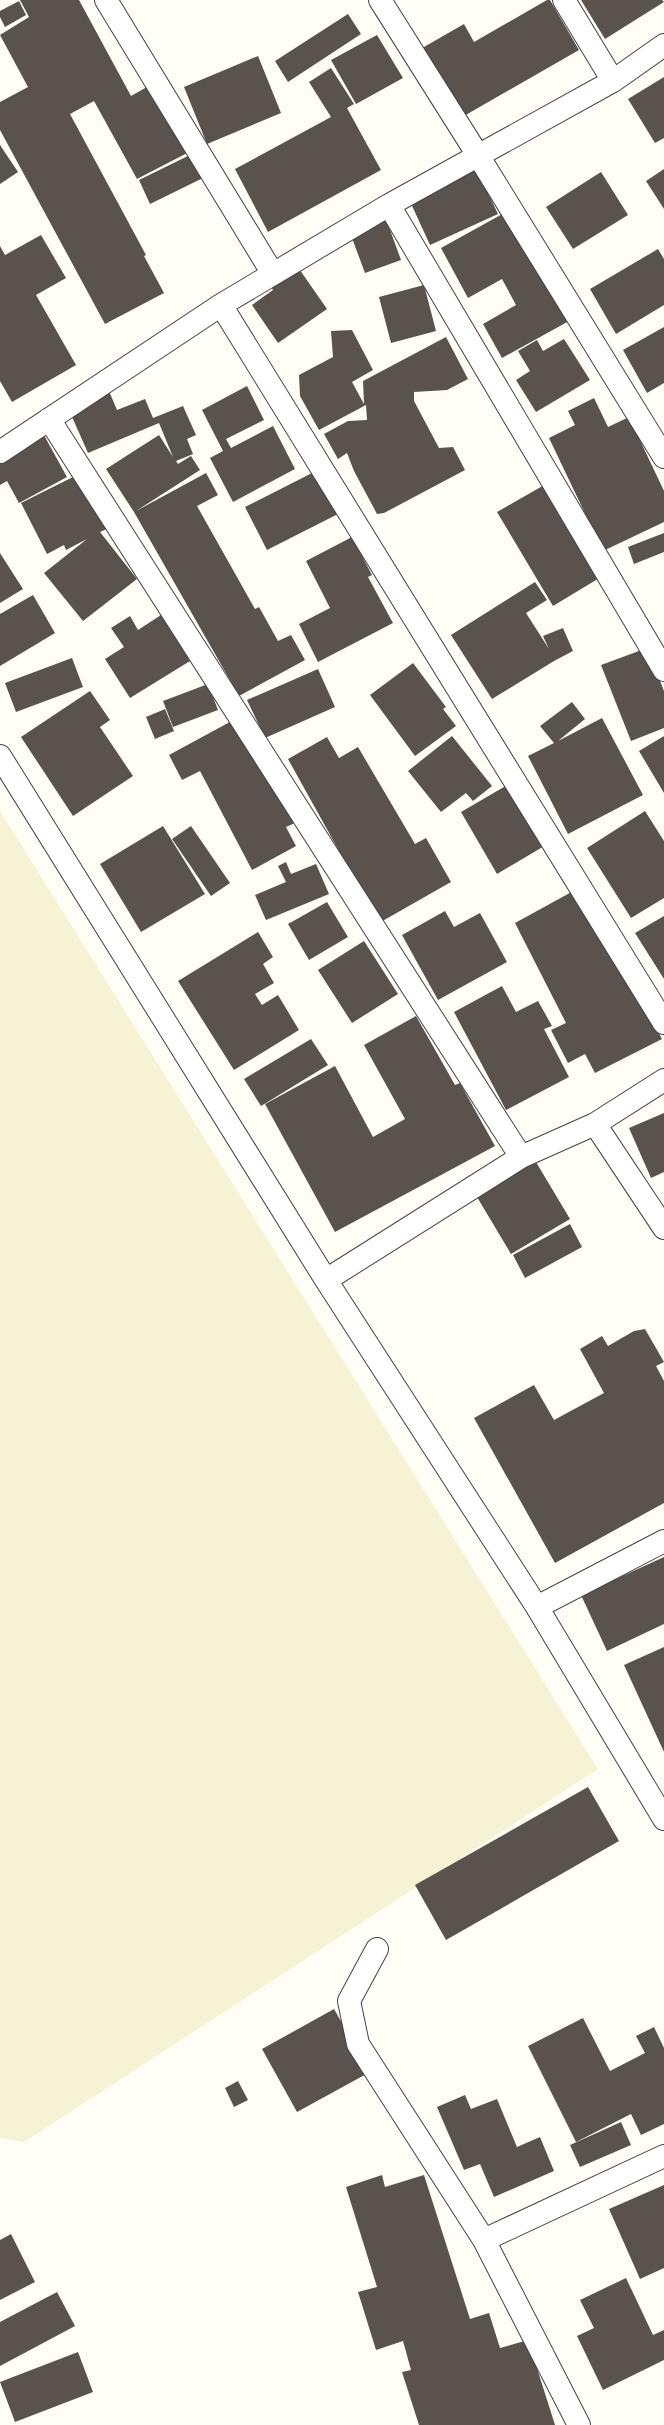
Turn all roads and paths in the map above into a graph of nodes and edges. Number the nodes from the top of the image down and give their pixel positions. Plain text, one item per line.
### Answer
1 (106, 0) edge
2 (380, 0) edge
3 (564, 0) edge
4 (664, 46) edge
5 (613, 81) junction
6 (480, 156) junction
7 (389, 205) junction
8 (273, 274) junction
9 (221, 305) junction
10 (49, 420) junction
11 (0, 452) edge
12 (664, 457) edge
13 (664, 670) edge
14 (0, 756) edge
15 (664, 1023) edge
16 (664, 1080) edge
17 (595, 1124) junction
18 (521, 1157) junction
19 (664, 1228) edge
20 (326, 1280) junction
21 (664, 1541) edge
22 (537, 1607) junction
23 (664, 1819) edge
24 (377, 1949) dead end
25 (664, 2156) edge
26 (484, 2240) junction
27 (579, 2425) edge

1 - 8 street
2 - 6 street
3 - 5 street
4 - 5 street
5 - 6 street
6 - 7 street
6 - 12 street
7 - 8 street
7 - 13 street
8 - 9 street
9 - 10 street
9 - 15 street
10 - 11 street
10 - 18 street
14 - 20 street
16 - 17 street
17 - 18 street
17 - 19 street
18 - 20 street
20 - 22 street
21 - 22 street
22 - 23 street
24 - 26 street
25 - 26 street
26 - 27 street

